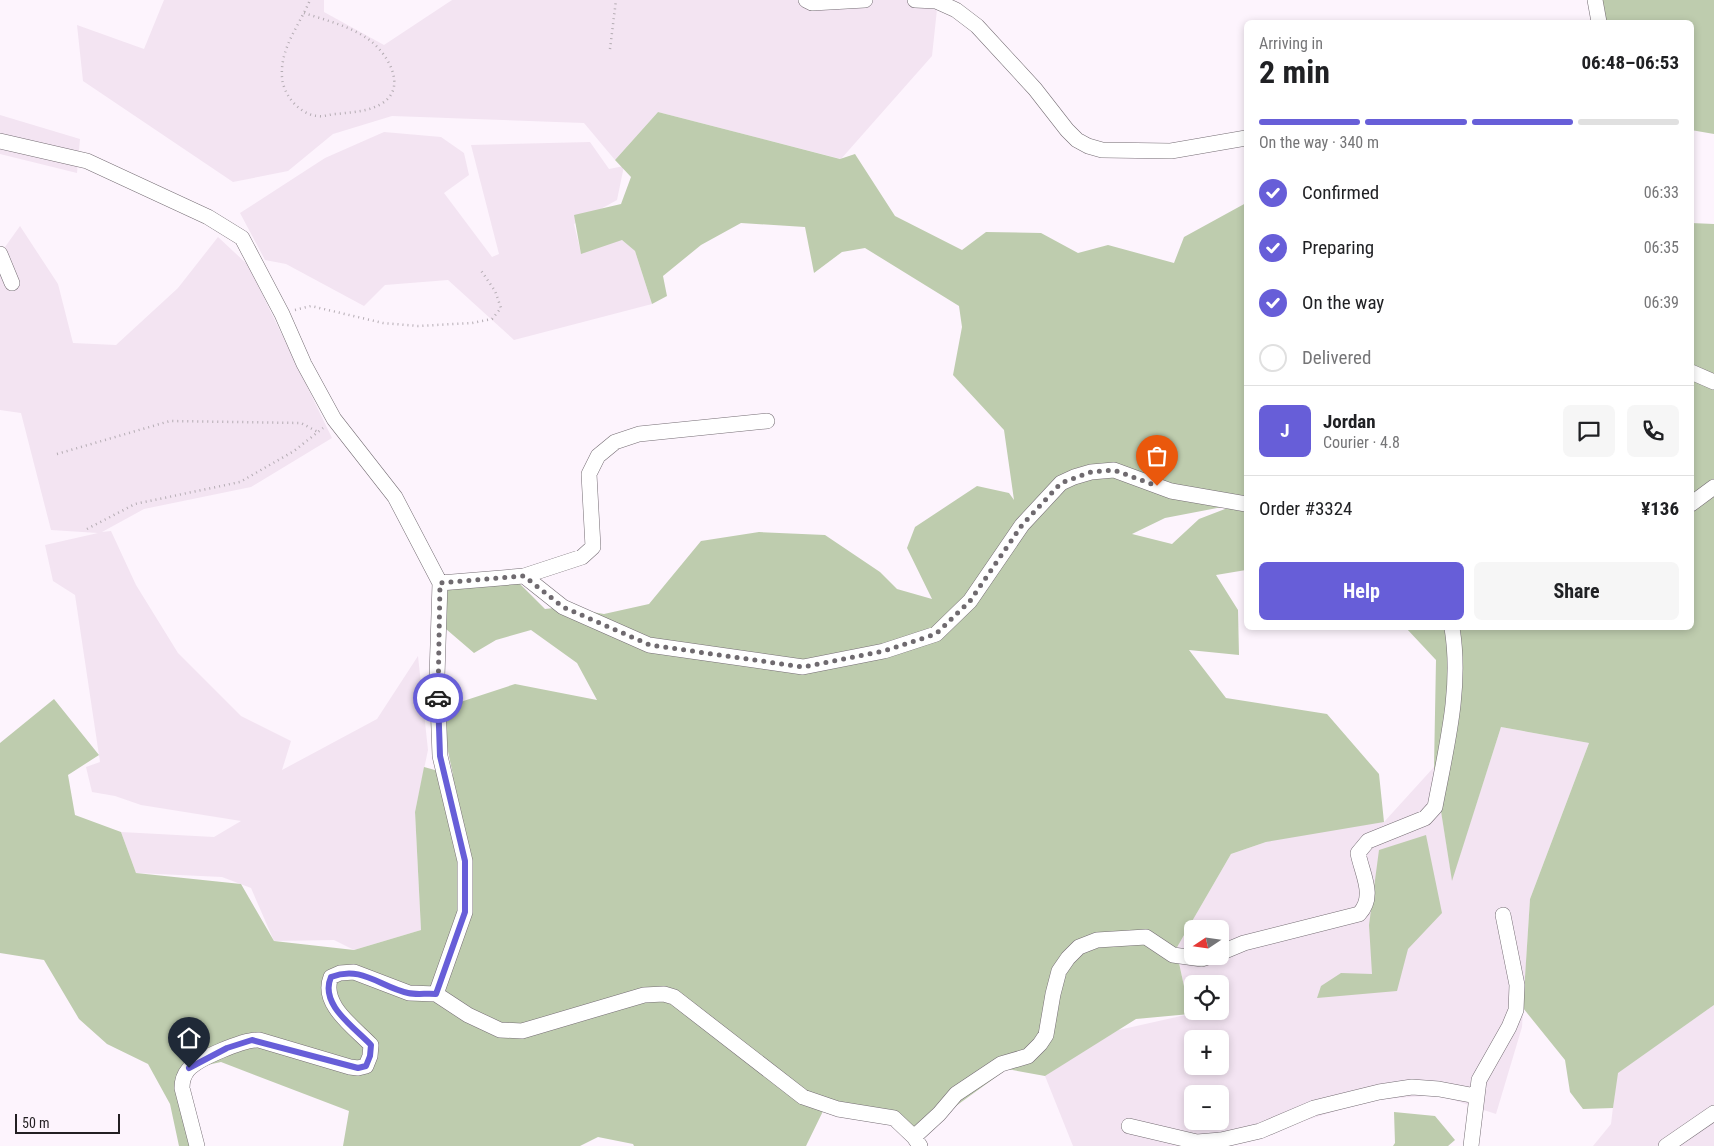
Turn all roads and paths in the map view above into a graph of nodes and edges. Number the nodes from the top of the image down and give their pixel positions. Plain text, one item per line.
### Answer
1 (310, 0) edge
2 (616, 0) edge
3 (806, 0) edge
4 (865, 0) edge
5 (915, 0) edge
6 (1595, 0) edge
7 (304, 13) junction
8 (1599, 20) edge
9 (610, 49) dead end
10 (1244, 138) edge
11 (0, 141) edge
12 (0, 254) edge
13 (480, 269) dead end
14 (12, 283) dead end
15 (282, 314) junction
16 (1694, 373) edge
17 (1714, 382) edge
18 (334, 419) junction
19 (766, 421) dead end
20 (318, 432) junction
21 (57, 454) dead end
22 (1714, 487) edge
23 (1714, 495) edge
24 (1694, 503) edge
25 (1244, 504) edge
26 (87, 529) dead end
27 (524, 576) junction
28 (440, 583) junction
29 (1452, 630) edge
30 (1503, 915) dead end
31 (1229, 949) edge
32 (1184, 957) edge
33 (436, 994) junction
34 (1476, 1096) junction
35 (1714, 1113) edge
36 (1129, 1126) dead end
37 (917, 1142) edge
38 (197, 1146) edge
39 (1471, 1146) edge
40 (1666, 1146) edge

1 - 7 path
2 - 9 path
3 - 4 street
5 - 10 street
6 - 8 street
7 - 7 path
11 - 15 street
12 - 14 street
13 - 15 path
15 - 18 street
16 - 17 street
18 - 20 path
18 - 28 street
19 - 27 street
20 - 21 path
20 - 26 path
22 - 24 street
23 - 24 street
25 - 27 street
27 - 28 street
28 - 33 street
29 - 31 street
30 - 34 street
32 - 37 street
33 - 37 street
33 - 38 street
34 - 36 street
34 - 39 street
35 - 40 street

